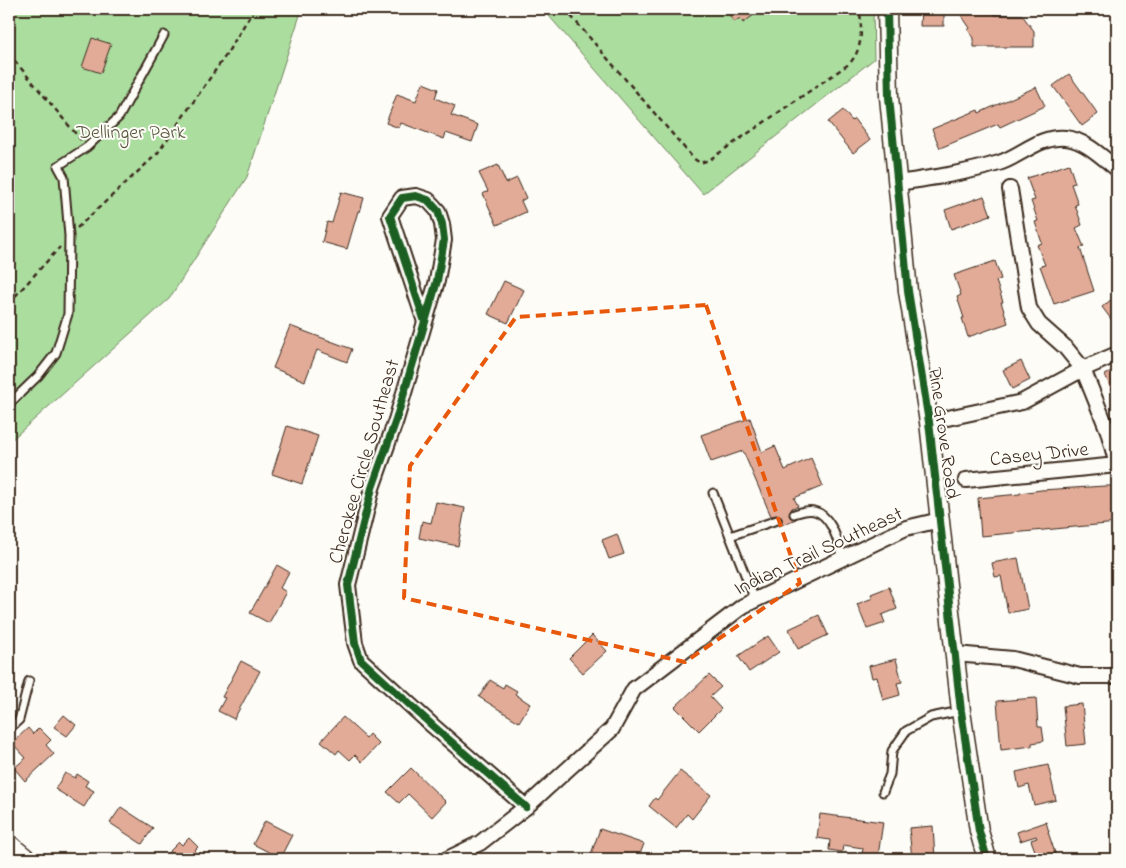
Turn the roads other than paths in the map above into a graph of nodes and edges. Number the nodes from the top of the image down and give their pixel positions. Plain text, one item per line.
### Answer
1 (887, 9) edge
2 (164, 35) dead end
3 (1117, 169) edge
4 (898, 183) junction
5 (1010, 189) dead end
6 (425, 322) junction
7 (1117, 354) edge
8 (1083, 369) junction
9 (9, 404) edge
10 (929, 422) junction
11 (1117, 465) edge
12 (966, 480) dead end
13 (713, 493) dead end
14 (794, 514) dead end
15 (777, 520) dead end
16 (940, 520) junction
17 (730, 536) junction
18 (843, 558) junction
19 (755, 600) junction
20 (955, 654) junction
21 (1117, 676) edge
22 (28, 681) dead end
23 (961, 711) junction
24 (9, 729) edge
25 (883, 792) dead end
26 (526, 807) junction
27 (9, 844) edge
28 (27, 859) edge
29 (447, 859) edge
30 (987, 859) edge

1 - 4 street, Pine Grove Road
2 - 9 lane
3 - 4 street
4 - 10 street, Pine Grove Road
5 - 8 street
6 - 6 street, Cherokee Circle Southeast
6 - 26 street, Cherokee Circle Southeast
7 - 8 street
8 - 10 street
8 - 11 street
10 - 16 street, Pine Grove Road
11 - 12 street, Casey Drive
13 - 17 lane
14 - 18 lane
15 - 17 lane
16 - 18 street, Indian Trail Southeast
16 - 20 street, Pine Grove Road
17 - 19 lane
18 - 19 street, Indian Trail Southeast
19 - 26 street, Indian Trail Southeast
20 - 21 street
20 - 23 street, Pine Grove Road
22 - 24 lane
23 - 25 lane
23 - 30 street, Pine Grove Road
26 - 29 street, Indian Trail Southeast
27 - 28 street

